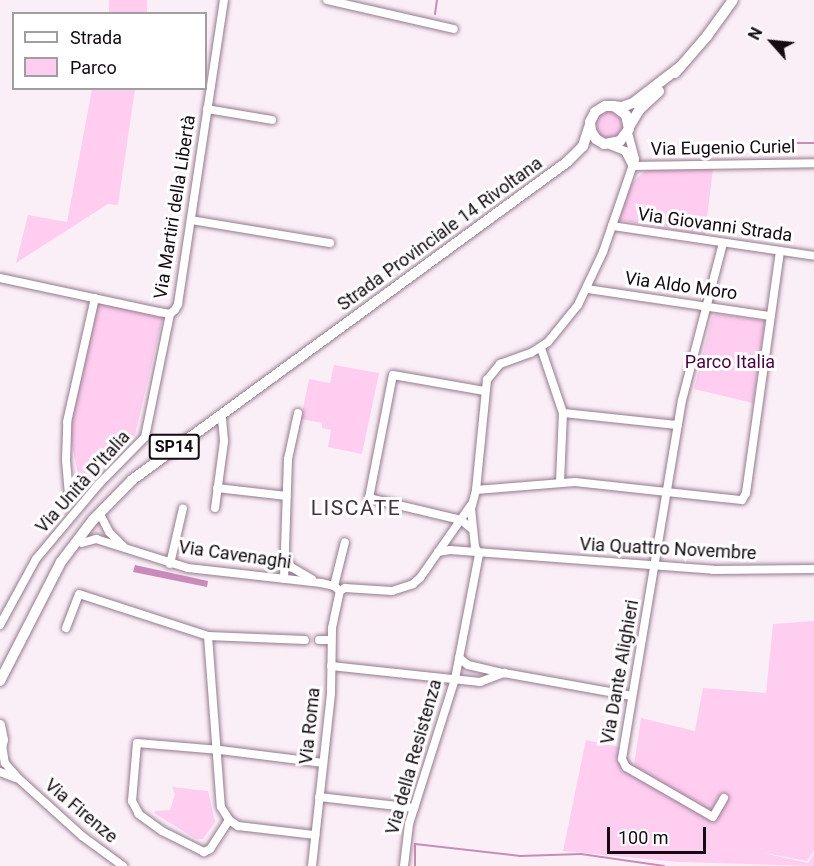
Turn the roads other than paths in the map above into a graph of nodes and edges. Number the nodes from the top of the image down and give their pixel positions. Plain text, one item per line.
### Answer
1 (224, 0) edge
2 (327, 0) edge
3 (732, 0) edge
4 (454, 30) dead end
5 (680, 68) junction
6 (614, 106) junction
7 (207, 109) junction
8 (272, 120) dead end
9 (590, 124) junction
10 (628, 130) junction
11 (609, 145) junction
12 (567, 162) junction
13 (814, 162) edge
14 (632, 166) junction
15 (191, 220) junction
16 (612, 226) junction
17 (330, 243) dead end
18 (723, 243) junction
19 (780, 251) junction
20 (814, 256) edge
21 (0, 278) edge
22 (587, 289) junction
23 (95, 298) junction
24 (706, 307) junction
25 (172, 312) junction
26 (770, 316) junction
27 (334, 332) junction
28 (541, 348) junction
29 (485, 391) junction
30 (298, 413) dead end
31 (563, 413) junction
32 (222, 420) junction
33 (677, 425) junction
34 (560, 483) junction
35 (217, 488) junction
36 (476, 490) junction
37 (667, 492) junction
38 (69, 495) dead end
39 (287, 496) junction
40 (473, 502) junction
41 (183, 508) dead end
42 (214, 508) dead end
43 (102, 518) junction
44 (461, 520) junction
45 (473, 530) junction
46 (452, 532) junction
47 (345, 542) dead end
48 (82, 543) junction
49 (475, 543) junction
50 (126, 550) junction
51 (438, 552) junction
52 (462, 552) junction
53 (479, 554) junction
54 (285, 556) junction
55 (170, 564) junction
56 (655, 567) junction
57 (814, 569) edge
58 (284, 579) junction
59 (321, 583) junction
60 (337, 588) junction
61 (45, 592) junction
62 (0, 625) edge
63 (66, 628) dead end
64 (208, 636) junction
65 (305, 640) dead end
66 (319, 640) dead end
67 (331, 640) junction
68 (459, 658) junction
69 (331, 666) junction
70 (504, 673) junction
71 (1, 676) edge
72 (455, 679) junction
73 (632, 696) junction
74 (0, 726) edge
75 (1, 748) edge
76 (216, 750) junction
77 (323, 763) junction
78 (0, 772) edge
79 (19, 779) junction
80 (319, 797) junction
81 (724, 798) dead end
82 (414, 808) junction
83 (229, 820) junction
84 (315, 835) junction
85 (123, 866) edge
86 (312, 866) edge
87 (404, 866) edge

1 - 7 street, Via Martiri della Libertà
2 - 4 street
3 - 5 main road, Strada Provinciale 14 Rivoltana / SP14
5 - 6 main road, Strada Provinciale 14 Rivoltana / SP14
5 - 10 main road, Strada Provinciale 14 Rivoltana / SP14
6 - 9 main road, Strada Provinciale 14 Rivoltana / SP14
6 - 10 main road
7 - 8 street
7 - 15 street, Via Martiri della Libertà
9 - 11 main road
9 - 12 main road, Strada Provinciale 14 Rivoltana / SP14
10 - 11 main road, Strada Provinciale 14 Rivoltana / SP14
10 - 14 street
11 - 12 main road, Strada Provinciale 14 Rivoltana / SP14
11 - 14 street
12 - 27 main road, Strada Provinciale 14 Rivoltana / SP14
13 - 14 street, Via Eugenio Curiel
14 - 16 street
15 - 17 street
15 - 25 street, Via Martiri della Libertà
16 - 18 street, Via Giovanni Strada
16 - 22 street
18 - 19 street, Via Giovanni Strada
18 - 24 street, Via Dante Alighieri
19 - 20 street, Via Giovanni Strada
19 - 26 street
21 - 23 street
22 - 24 street, Via Aldo Moro
22 - 28 street
23 - 25 street
23 - 38 street
24 - 26 street, Via Aldo Moro
24 - 33 street, Via Dante Alighieri
25 - 62 street, Via Unità D'Italia
26 - 37 street
27 - 32 main road, Strada Provinciale 14 Rivoltana / SP14
27 - 61 main road, Strada Provinciale 14 Rivoltana / SP14
28 - 29 street
28 - 31 street
29 - 36 street
29 - 44 street
30 - 39 street
31 - 33 street
31 - 34 street
32 - 35 street
32 - 43 main road, Strada Provinciale 14 Rivoltana / SP14
33 - 37 street, Via Dante Alighieri
34 - 36 street
34 - 37 street
35 - 39 street
35 - 42 street
36 - 40 street
37 - 56 street, Via Dante Alighieri
39 - 54 street
40 - 44 street, Via Cavenaghi
40 - 45 street
41 - 55 street
43 - 48 main road, Strada Provinciale 14 Rivoltana / SP14
43 - 50 street
44 - 45 street
44 - 46 street, Via Cavenaghi
45 - 46 street
45 - 49 street
46 - 51 street, Via Cavenaghi
46 - 52 street
47 - 60 street, Via Roma
48 - 50 street, Via Cavenaghi
48 - 61 main road, Strada Provinciale 14 Rivoltana / SP14
49 - 52 street
49 - 53 street
50 - 55 street, Via Cavenaghi
51 - 52 street, Via Quattro Novembre
51 - 60 street, Via Cavenaghi
52 - 53 street, Via Quattro Novembre
53 - 56 street, Via Quattro Novembre
53 - 68 street, Via della Resistenza
54 - 58 street
54 - 59 street
55 - 58 street, Via Cavenaghi
56 - 57 street, Via Quattro Novembre
56 - 73 street, Via Dante Alighieri
58 - 59 street, Via Cavenaghi
59 - 60 street, Via Cavenaghi
60 - 67 street, Via Roma
61 - 71 main road, Strada Provinciale 14 Rivoltana / SP14
63 - 64 street
64 - 65 street
64 - 76 street
66 - 67 street
67 - 69 street, Via Roma
68 - 70 street
68 - 72 street, Via della Resistenza
69 - 72 street
69 - 77 street, Via Roma
70 - 72 street
70 - 73 street
72 - 82 street, Via della Resistenza
73 - 81 street, Via Dante Alighieri
74 - 75 main road
75 - 79 street, Via Firenze
76 - 77 street
76 - 83 street
76 - 83 street
77 - 80 street, Via Roma
78 - 79 street, Via Firenze
79 - 85 street, Via Firenze
80 - 82 street
80 - 84 street, Via Roma
82 - 87 street, Via della Resistenza
83 - 84 street
84 - 86 street, Via Roma

